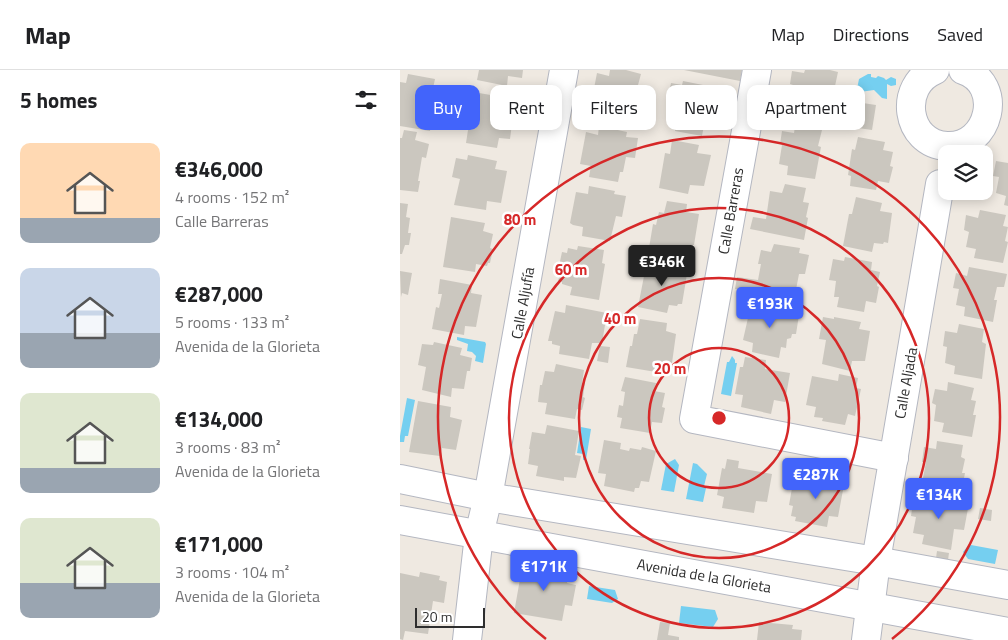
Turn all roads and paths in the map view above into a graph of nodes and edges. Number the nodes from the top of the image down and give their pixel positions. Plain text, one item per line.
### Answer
1 (564, 70) edge
2 (756, 70) edge
3 (935, 70) edge
4 (963, 70) edge
5 (924, 137) junction
6 (942, 145) edge
7 (967, 145) edge
8 (938, 168) edge
9 (939, 200) edge
10 (894, 458) junction
11 (400, 479) edge
12 (488, 498) junction
13 (400, 520) edge
14 (479, 535) junction
15 (873, 583) junction
16 (1008, 585) edge
17 (1008, 632) edge
18 (467, 640) edge
19 (866, 640) edge

1 - 12 street, Calle Aljufía
2 - 10 street, Calle Barreras
3 - 5 street
4 - 7 street
5 - 6 street
5 - 8 street
9 - 10 street, Calle Aljada
10 - 15 street, Calle Aljada
11 - 12 street, Avenida de la Glorieta
12 - 14 street, Calle Aljufía
12 - 15 street, Avenida de la Glorieta
13 - 14 street, Avenida de la Glorieta
14 - 15 street, Avenida de la Glorieta
14 - 18 street, Calle Aljufía
15 - 16 street, Avenida de la Glorieta
15 - 17 street, Avenida de la Glorieta
15 - 19 street, Calle Aljada

